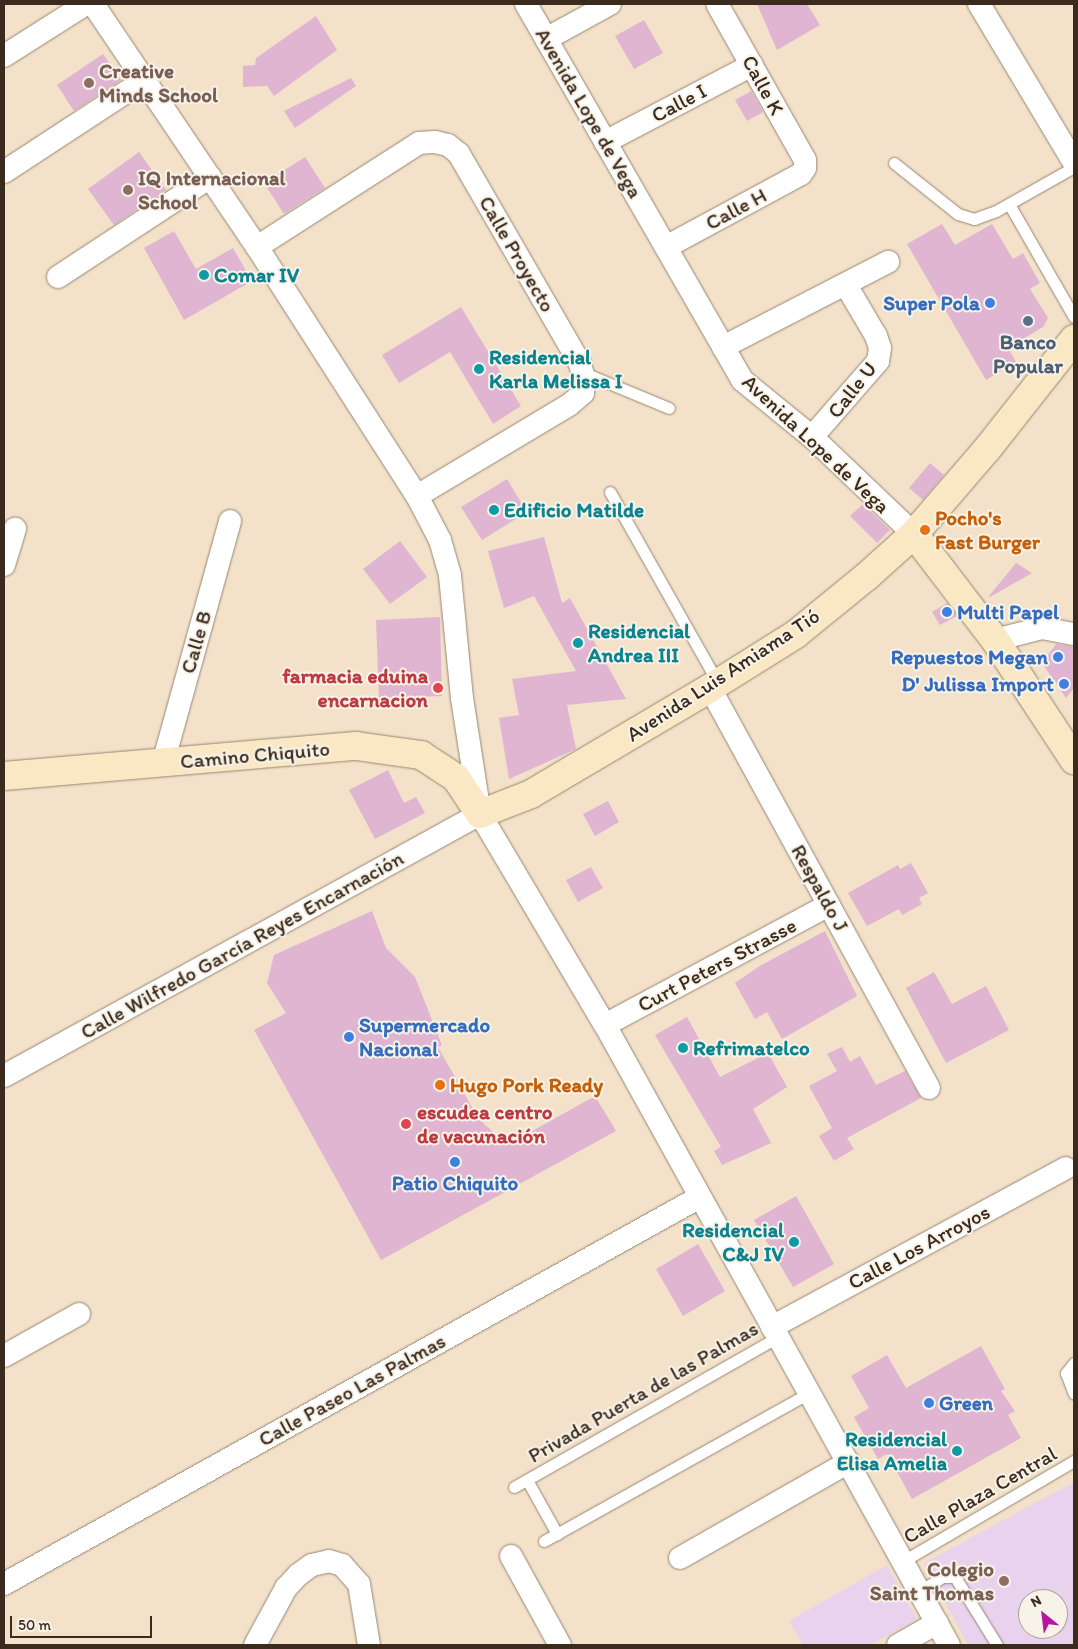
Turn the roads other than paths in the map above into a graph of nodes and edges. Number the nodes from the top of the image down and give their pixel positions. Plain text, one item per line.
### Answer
1 (86, 4) edge
2 (93, 4) edge
3 (526, 4) edge
4 (610, 4) edge
5 (718, 4) edge
6 (979, 4) edge
7 (546, 38) junction
8 (4, 56) edge
9 (752, 65) junction
10 (144, 80) junction
11 (605, 142) junction
12 (894, 163) dead end
13 (1074, 165) edge
14 (805, 168) joint
15 (4, 172) edge
16 (210, 177) junction
17 (1009, 204) junction
18 (257, 247) junction
19 (666, 247) junction
20 (888, 262) dead end
21 (58, 277) dead end
22 (846, 285) junction
23 (1074, 317) edge
24 (1074, 339) edge
25 (723, 347) junction
26 (582, 372) junction
27 (669, 408) dead end
28 (812, 437) junction
29 (610, 492) dead end
30 (418, 496) junction
31 (230, 521) dead end
32 (15, 529) dead end
33 (914, 534) junction
34 (4, 565) edge
35 (1074, 634) edge
36 (995, 640) junction
37 (714, 686) junction
38 (1074, 760) edge
39 (163, 763) junction
40 (4, 776) edge
41 (480, 814) junction
42 (829, 905) junction
43 (605, 1025) junction
44 (4, 1076) edge
45 (929, 1088) dead end
46 (1066, 1168) dead end
47 (700, 1197) junction
48 (79, 1314) dead end
49 (775, 1332) junction
50 (4, 1356) edge
51 (1074, 1363) edge
52 (809, 1393) junction
53 (1074, 1394) edge
54 (1074, 1461) edge
55 (848, 1462) junction
56 (527, 1480) junction
57 (514, 1487) dead end
58 (556, 1534) junction
59 (544, 1541) dead end
60 (511, 1556) dead end
61 (680, 1558) dead end
62 (905, 1560) junction
63 (4, 1584) edge
64 (921, 1590) junction
65 (937, 1623) junction
66 (254, 1645) edge
67 (370, 1645) edge
68 (560, 1645) edge
69 (898, 1645) edge
70 (949, 1645) edge
71 (997, 1645) edge

1 - 8 street
2 - 10 street
3 - 7 street, Avenida Lope de Vega
4 - 7 street
5 - 9 street, Calle K
6 - 13 street
7 - 11 street, Avenida Lope de Vega
9 - 11 street, Calle I
9 - 14 street, Calle K
10 - 15 street
10 - 16 street
11 - 19 street, Avenida Lope de Vega
12 - 17 lane
13 - 17 lane
14 - 19 street, Calle H
16 - 18 street
16 - 21 street
17 - 23 lane
18 - 26 street, Calle Proyecto
18 - 30 street
19 - 25 street, Avenida Lope de Vega
20 - 22 street
22 - 25 street
22 - 28 street, Calle U
24 - 33 main road, Avenida Luis Amiama Tió
25 - 28 street, Avenida Lope de Vega
26 - 27 lane
26 - 30 street
28 - 33 street, Avenida Lope de Vega
29 - 37 lane
30 - 41 street
31 - 39 street, Calle B
32 - 34 street
33 - 36 main road, Avenida Lope de Vega
33 - 37 main road, Avenida Luis Amiama Tió
35 - 36 street
36 - 38 main road, Avenida Lope de Vega
37 - 41 main road, Avenida Luis Amiama Tió
37 - 42 street, Respaldo J
39 - 40 main road, Camino Chiquito
39 - 41 main road, Camino Chiquito
41 - 43 street
41 - 44 street, Calle Wilfredo García Reyes Encarnación
42 - 43 street, Curt Peters Strasse
42 - 45 street, Respaldo J
43 - 47 street
46 - 49 street, Calle Los Arroyos
47 - 49 street
47 - 63 street, Calle Paseo Las Palmas
48 - 50 street
49 - 52 street
49 - 56 lane, Privada Puerta de las Palmas
51 - 53 lane
52 - 55 street
52 - 58 lane
54 - 62 lane, Calle Plaza Central
55 - 61 street
55 - 62 street
56 - 57 lane, Privada Puerta de las Palmas
56 - 58 lane, Privada Puerta de las Palmas
58 - 59 lane
60 - 68 street
62 - 64 street
64 - 65 street
64 - 71 lane
65 - 69 street
65 - 70 street
66 - 67 street

